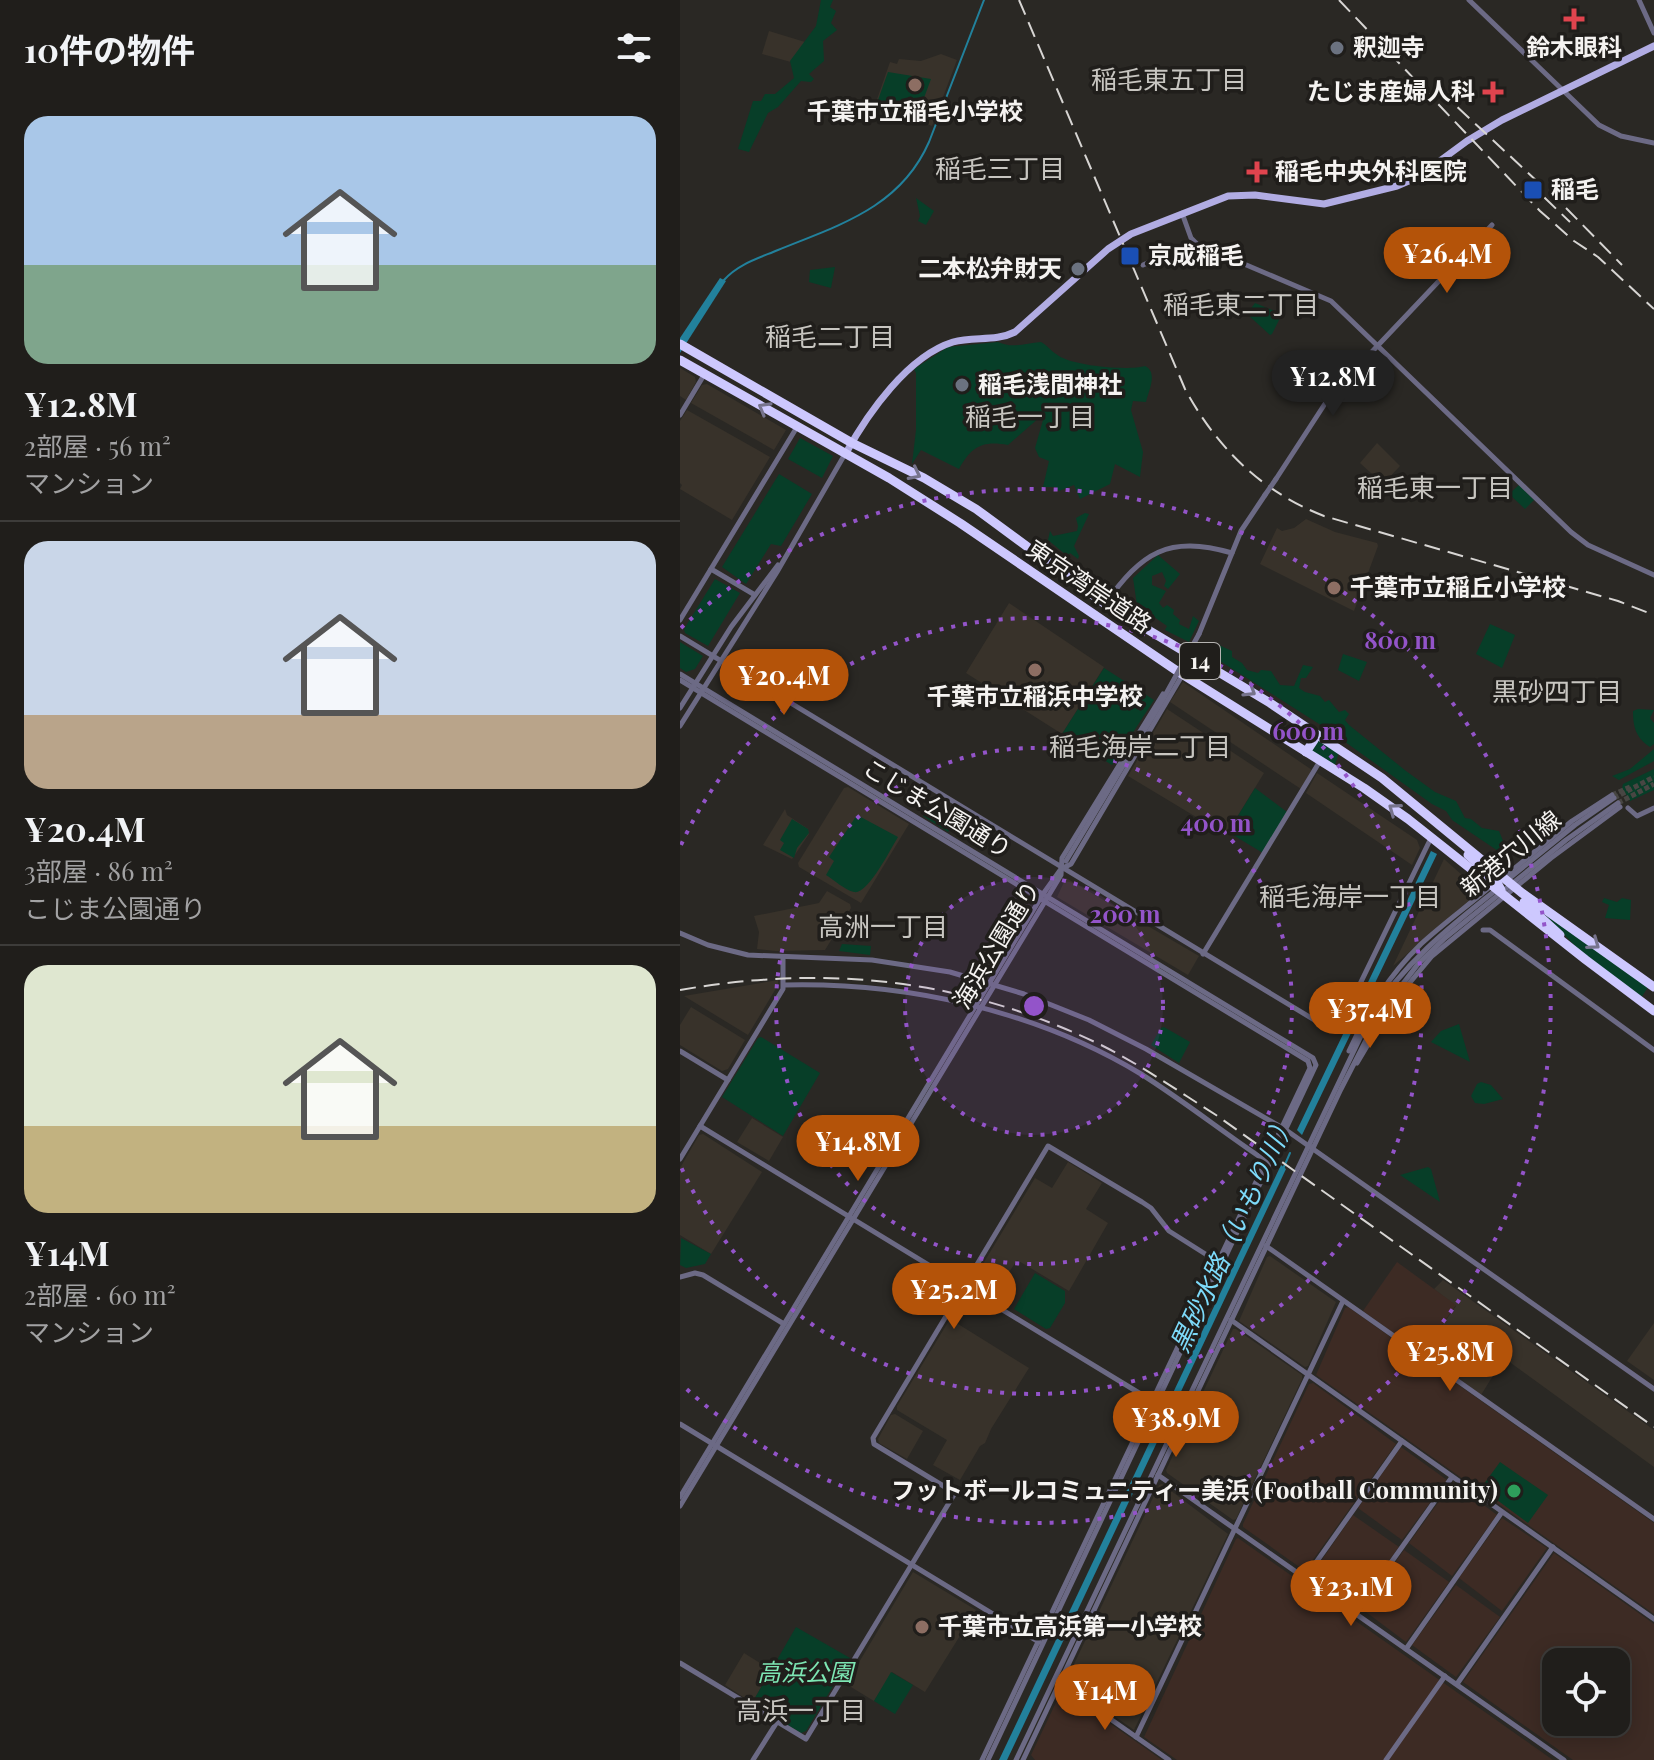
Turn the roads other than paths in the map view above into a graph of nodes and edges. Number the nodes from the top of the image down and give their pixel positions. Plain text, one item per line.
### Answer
1 (1469, 0) edge
2 (1639, 0) edge
3 (1654, 33) edge
4 (1654, 46) edge
5 (1560, 90) junction
6 (1654, 143) edge
7 (1182, 212) junction
8 (1492, 225) dead end
9 (1194, 242) junction
10 (1143, 265) dead end
11 (682, 345) edge
12 (1378, 346) junction
13 (680, 360) edge
14 (705, 374) junction
15 (795, 410) junction
16 (680, 415) edge
17 (797, 427) junction
18 (852, 443) junction
19 (846, 453) junction
20 (889, 478) junction
21 (987, 516) junction
22 (1232, 553) junction
23 (1007, 554) junction
24 (782, 561) junction
25 (711, 569) junction
26 (1654, 575) edge
27 (755, 595) junction
28 (1105, 604) junction
29 (680, 620) edge
30 (680, 636) edge
31 (712, 656) junction
32 (720, 661) junction
33 (1180, 672) junction
34 (680, 677) edge
35 (694, 685) junction
36 (702, 690) junction
37 (680, 708) edge
38 (1291, 717) junction
39 (680, 726) edge
40 (1306, 752) junction
41 (1344, 752) junction
42 (1320, 761) junction
43 (1364, 788) junction
44 (1616, 801) junction
45 (1628, 808) dead end
46 (1654, 808) edge
47 (1431, 838) junction
48 (1062, 868) junction
49 (1497, 881) junction
50 (1510, 892) junction
51 (1044, 897) junction
52 (1483, 930) dead end
53 (680, 933) edge
54 (1203, 954) junction
55 (783, 957) junction
56 (993, 984) junction
57 (784, 985) junction
58 (1654, 989) edge
59 (1644, 1004) junction
60 (978, 1008) junction
61 (1654, 1011) edge
62 (1654, 1050) edge
63 (680, 1051) edge
64 (728, 1080) junction
65 (1341, 1089) junction
66 (1334, 1093) junction
67 (700, 1126) junction
68 (1284, 1129) junction
69 (1310, 1147) junction
70 (680, 1159) edge
71 (1268, 1163) junction
72 (851, 1218) junction
73 (1264, 1245) junction
74 (1220, 1263) junction
75 (680, 1277) edge
76 (964, 1286) junction
77 (1343, 1301) junction
78 (1229, 1319) junction
79 (787, 1325) junction
80 (1308, 1375) junction
81 (1654, 1389) edge
82 (1154, 1402) junction
83 (680, 1424) edge
84 (1402, 1441) junction
85 (714, 1445) junction
86 (1156, 1474) junction
87 (1452, 1477) junction
88 (680, 1497) edge
89 (680, 1506) edge
90 (1502, 1512) junction
91 (1654, 1519) edge
92 (1235, 1529) junction
93 (1553, 1547) junction
94 (911, 1565) junction
95 (1305, 1578) junction
96 (1355, 1613) junction
97 (1654, 1619) edge
98 (1040, 1643) junction
99 (1406, 1649) junction
100 (680, 1663) edge
101 (1445, 1676) junction
102 (1057, 1682) junction
103 (1457, 1684) junction
104 (777, 1722) junction
105 (1136, 1737) junction
106 (1024, 1757) edge
107 (753, 1760) edge
108 (985, 1760) edge
109 (1016, 1760) edge
110 (1169, 1760) edge
111 (1386, 1760) edge
112 (1564, 1760) edge

1 - 5 street
2 - 3 street
4 - 5 main road
5 - 6 street
5 - 7 main road
7 - 9 street
7 - 18 main road
8 - 12 street
9 - 10 street
9 - 12 street
11 - 15 highway, 東京湾岸道路 / 14
12 - 22 street, bridge
12 - 26 street
13 - 14 highway, 東京湾岸道路 / 14
14 - 16 street
17 -> 14 highway, 東京湾岸道路 / 14
15 - 18 highway, 東京湾岸道路 / 14
15 - 19 highway
17 - 19 highway, 東京湾岸道路 / 14
17 - 25 street
18 - 19 main road
18 - 20 highway
18 -> 21 highway, 東京湾岸道路 / 14
19 - 20 highway, 東京湾岸道路 / 14
19 - 24 street
20 - 23 highway, 東京湾岸道路 / 14
21 - 23 highway
21 - 28 highway, 東京湾岸道路 / 14
22 - 28 street
22 - 48 street, bridge
23 - 33 highway, 東京湾岸道路 / 14
24 - 27 street
24 - 32 street
25 - 27 street
25 - 29 street
27 - 31 street
28 -> 38 highway, 東京湾岸道路 / 14
30 - 31 street
31 - 32 street
31 - 35 street
32 - 36 street
32 - 48 street
33 - 40 highway, 東京湾岸道路 / 14
33 - 48 street
33 - 48 street
34 - 35 street, こじま公園通り
35 - 36 street, こじま公園通り
35 - 37 street
36 - 39 street
36 - 51 street, こじま公園通り
38 - 40 highway
38 - 41 highway, 東京湾岸道路 / 14
40 - 42 highway, 東京湾岸道路 / 14
41 - 43 highway
41 - 49 highway, 東京湾岸道路 / 14
42 - 43 highway, 東京湾岸道路 / 14
42 - 54 street
47 -> 43 highway, 東京湾岸道路 / 14
44 - 49 street
44 - 50 street
44 - 65 street, 新港穴川線
44 - 66 street, 新港穴川線
45 - 46 street
47 - 49 highway, 東京湾岸道路 / 14
47 - 54 street
48 - 51 street, 海浜公園通り
48 - 54 street
49 - 50 highway, 東京湾岸道路 / 14
49 - 66 street
50 -> 58 highway, 東京湾岸道路 / 14
50 - 59 highway, 東京湾岸道路 / 14
50 - 65 street
51 - 56 street, 海浜公園通り
51 - 68 street, こじま公園通り
52 - 62 street
53 - 55 street
55 - 56 street
55 - 57 street
56 - 60 street, 海浜公園通り
56 - 68 street
57 - 60 street
57 - 64 street
58 - 59 street
59 - 61 highway, 東京湾岸道路 / 14
60 - 71 street
60 - 72 street, 海浜公園通り
63 - 64 street
64 - 67 street
65 - 69 street, 新港穴川線
66 - 69 street, 新港穴川線
67 - 70 street
67 - 72 street
68 - 69 street
68 - 71 street
69 - 73 street
69 - 81 street
71 - 74 street
72 - 76 street
72 - 79 street, 海浜公園通り
73 - 77 street
73 - 78 street
74 - 76 street
74 - 82 street
75 - 79 street
76 - 82 street
76 - 94 street
77 - 80 street
77 - 91 street
78 - 80 street
78 - 86 street
79 - 85 street, 海浜公園通り
80 - 84 street
80 - 92 street
82 - 98 street
83 - 85 street
84 - 87 street
84 - 95 street
85 - 88 street, 海浜公園通り
85 - 89 street, 海浜公園通り
85 - 94 street
86 - 92 street
86 - 102 street
87 - 90 street
87 - 96 street
90 - 93 street
90 - 99 street
92 - 95 street
92 - 105 street
93 - 97 street
93 - 103 street
94 - 98 street
94 - 104 street
95 - 96 street
96 - 99 street
98 - 108 street
99 - 101 street
100 - 104 street
101 - 103 street
101 - 111 street
102 - 105 street
102 - 106 street
103 - 112 street
104 - 107 street
105 - 110 street
106 - 109 street

